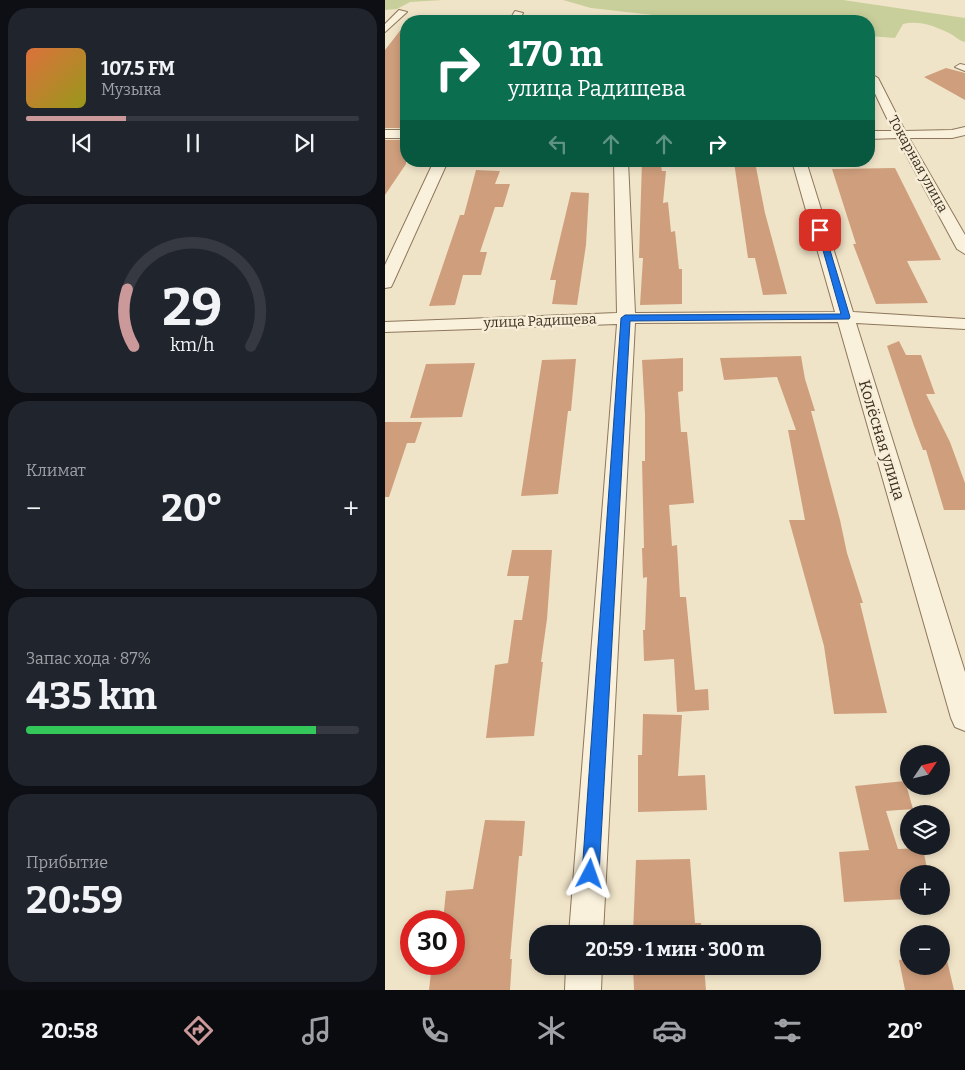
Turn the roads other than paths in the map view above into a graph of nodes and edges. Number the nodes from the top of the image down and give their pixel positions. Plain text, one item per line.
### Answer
1 (401, 12) dead end
2 (385, 29) edge
3 (875, 82) edge
4 (965, 131) edge
5 (385, 134) edge
6 (400, 134) edge
7 (875, 135) edge
8 (901, 136) junction
9 (438, 167) edge
10 (621, 167) edge
11 (801, 167) edge
12 (965, 249) edge
13 (385, 283) edge
14 (846, 317) junction
15 (625, 318) junction
16 (965, 324) edge
17 (385, 327) edge
18 (965, 718) edge
19 (587, 925) edge
20 (584, 975) edge
21 (583, 990) edge

1 - 2 street
3 - 8 street, Токарная улица
4 - 8 street
5 - 6 street
7 - 8 street
8 - 12 street, Токарная улица
9 - 13 street
10 - 15 street
11 - 14 street, Колёсная улица
14 - 15 street, улица Радищева
14 - 16 street, улица Радищева
14 - 18 street, Колёсная улица
15 - 17 street, улица Радищева
15 - 19 street
20 - 21 street

